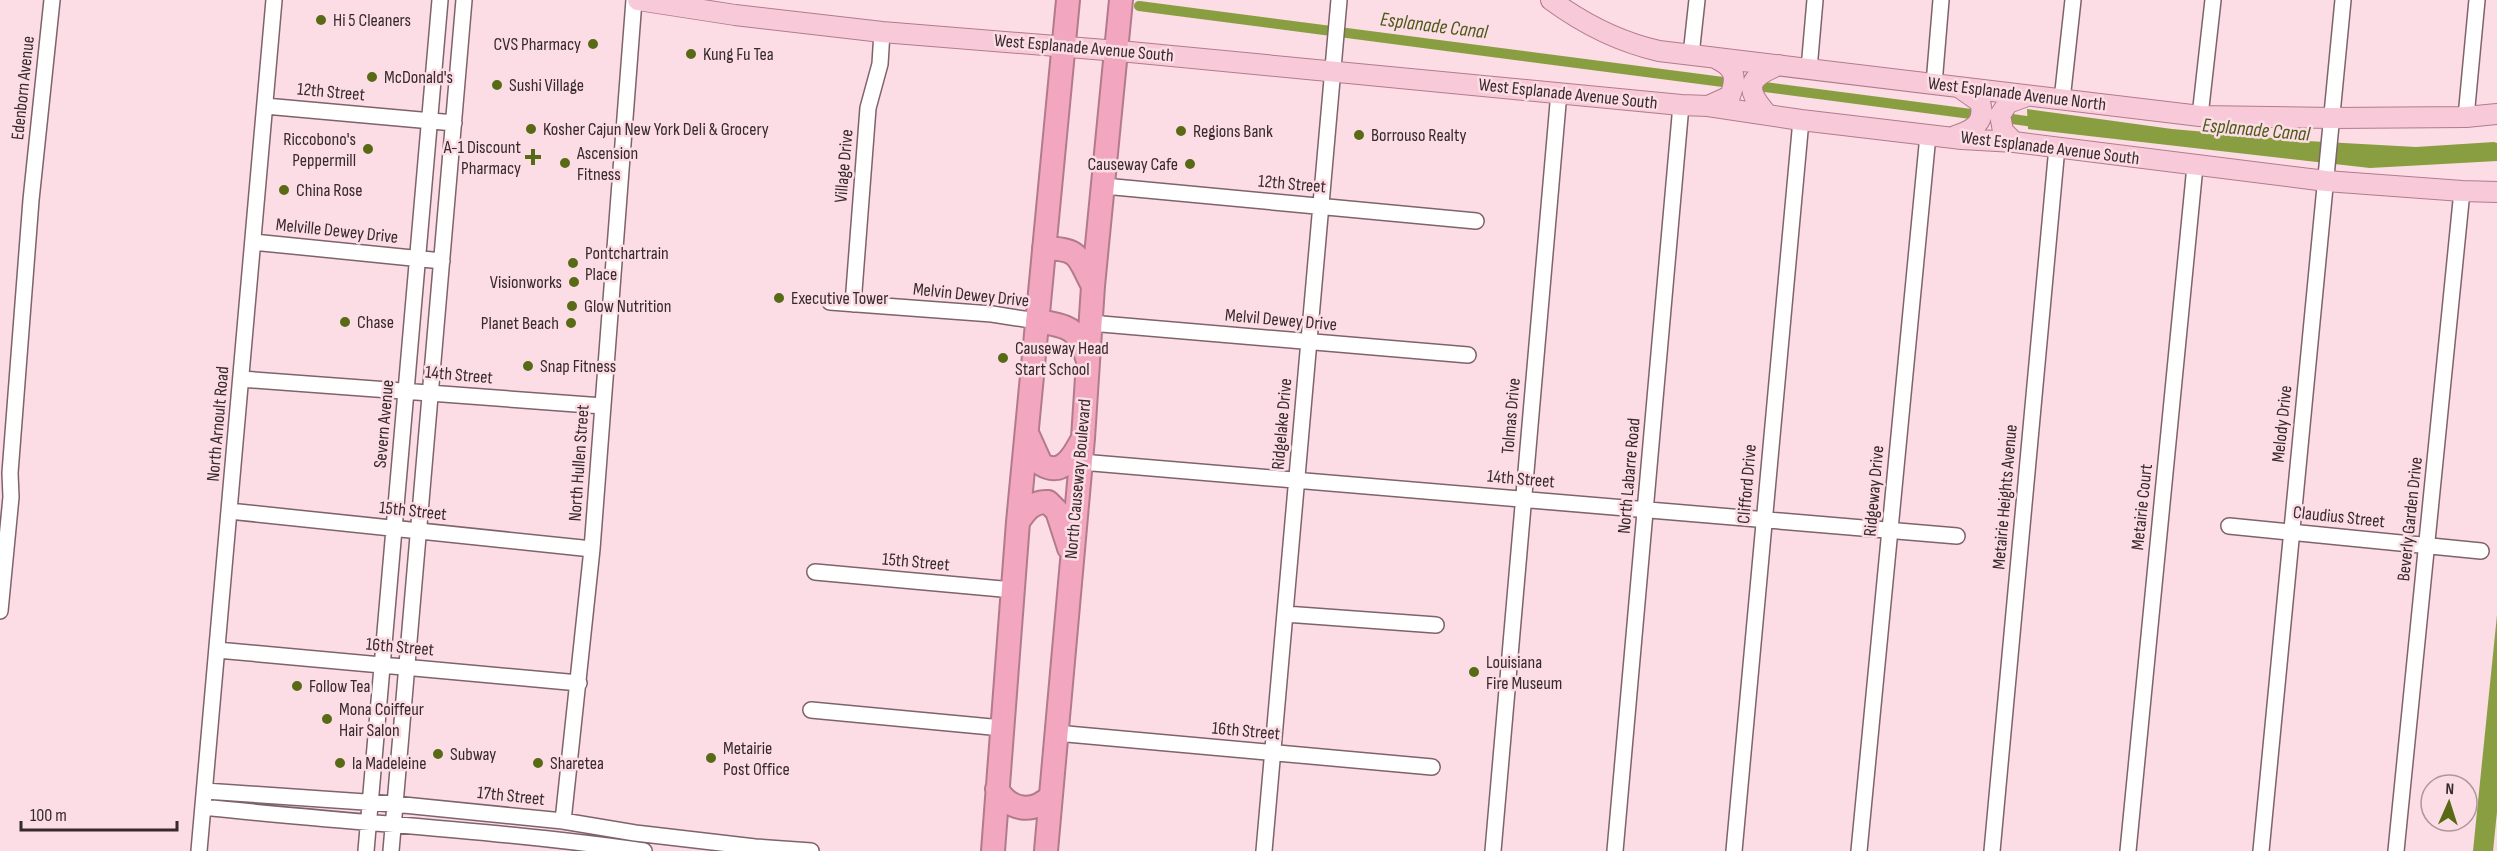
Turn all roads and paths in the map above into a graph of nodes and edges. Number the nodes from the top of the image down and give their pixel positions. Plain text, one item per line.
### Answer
1 (52, 0) edge
2 (274, 0) edge
3 (440, 0) edge
4 (464, 0) edge
5 (636, 0) edge
6 (1068, 0) edge
7 (1121, 0) edge
8 (1339, 0) edge
9 (1697, 0) edge
10 (1815, 0) edge
11 (1941, 0) edge
12 (2073, 0) edge
13 (2213, 0) edge
14 (2343, 0) edge
15 (2477, 0) edge
16 (1561, 4) edge
17 (882, 32) junction
18 (1064, 46) junction
19 (1115, 50) junction
20 (1691, 55) junction
21 (1715, 58) junction
22 (1334, 62) junction
23 (1779, 65) junction
24 (1809, 69) junction
25 (1934, 84) junction
26 (1959, 87) junction
27 (1559, 92) junction
28 (2030, 96) junction
29 (2062, 100) junction
30 (1681, 105) junction
31 (265, 106) junction
32 (1708, 106) junction
33 (1766, 113) junction
34 (2497, 114) edge
35 (2200, 116) junction
36 (2466, 117) junction
37 (2332, 118) junction
38 (1801, 120) junction
39 (430, 121) junction
40 (454, 123) junction
41 (1928, 135) junction
42 (1955, 136) junction
43 (2014, 142) junction
44 (2057, 147) junction
45 (2195, 166) junction
46 (2326, 176) junction
47 (1104, 186) junction
48 (2462, 191) junction
49 (2497, 192) edge
50 (1321, 206) junction
51 (1476, 221) dead end
52 (253, 242) junction
53 (1044, 248) junction
54 (418, 258) junction
55 (441, 261) junction
56 (1093, 286) junction
57 (830, 302) dead end
58 (853, 304) junction
59 (1037, 321) junction
60 (1090, 323) junction
61 (1309, 343) junction
62 (1468, 355) dead end
63 (1088, 360) junction
64 (241, 379) junction
65 (406, 390) junction
66 (430, 393) junction
67 (603, 406) junction
68 (1026, 432) junction
69 (1083, 438) junction
70 (1081, 462) junction
71 (1297, 480) junction
72 (1524, 499) junction
73 (1645, 508) junction
74 (229, 511) junction
75 (1763, 519) junction
76 (1018, 522) junction
77 (2229, 526) dead end
78 (394, 528) junction
79 (1890, 530) junction
80 (418, 531) junction
81 (2291, 532) junction
82 (1957, 536) dead end
83 (2427, 545) junction
84 (592, 549) junction
85 (2481, 551) dead end
86 (1072, 555) junction
87 (815, 572) dead end
88 (1013, 590) junction
89 (0, 611) edge
90 (1285, 614) junction
91 (1436, 625) dead end
92 (217, 650) junction
93 (382, 665) junction
94 (406, 667) junction
95 (579, 683) junction
96 (811, 710) dead end
97 (1002, 728) junction
98 (1056, 733) junction
99 (1273, 753) junction
100 (1432, 767) dead end
101 (997, 789) junction
102 (205, 791) junction
103 (1051, 796) junction
104 (370, 803) junction
105 (394, 804) junction
106 (203, 807) junction
107 (369, 821) junction
108 (563, 821) junction
109 (394, 823) junction
110 (200, 851) edge
111 (366, 851) edge
112 (391, 851) edge
113 (644, 851) edge
114 (812, 851) edge
115 (993, 851) edge
116 (1046, 851) edge
117 (1264, 851) edge
118 (1493, 851) edge
119 (1615, 851) edge
120 (1734, 851) edge
121 (1859, 851) edge
122 (1992, 851) edge
123 (2128, 851) edge
124 (2261, 851) edge
125 (2396, 851) edge

1 - 89 street, Edenborn Avenue
2 - 31 street, North Arnoult Road
3 - 39 street, Severn Avenue
4 - 40 street
5 - 17 main road, West Esplanade Avenue South
5 - 67 street, North Hullen Street
6 - 18 highway
7 - 19 highway, North Causeway Boulevard
8 - 22 street, Ridgelake Drive
9 - 20 street
10 - 24 street
11 - 25 street
12 - 29 street
13 - 35 street
14 - 37 street, Melody Drive
15 - 36 street
16 - 20 main road, West Esplanade Avenue North
17 - 18 main road, West Esplanade Avenue South
17 - 58 street, Village Drive
18 - 19 main road, West Esplanade Avenue South
18 - 53 highway
19 - 22 main road, West Esplanade Avenue South
19 - 47 highway, North Causeway Boulevard
20 - 21 main road, West Esplanade Avenue North
21 - 23 main road, West Esplanade Avenue North
21 - 32 main road
22 - 27 main road, West Esplanade Avenue South
22 - 50 street, Ridgelake Drive
23 - 24 main road, West Esplanade Avenue North
23 - 33 main road
24 - 25 main road, West Esplanade Avenue North
25 - 26 main road, West Esplanade Avenue North
26 - 28 main road, West Esplanade Avenue North
26 - 42 main road
27 - 30 main road, West Esplanade Avenue South
27 - 72 street, Tolmas Drive
28 - 29 main road, West Esplanade Avenue North
28 - 43 main road
29 - 35 main road, West Esplanade Avenue North
30 - 32 main road, West Esplanade Avenue South
30 - 73 street, North Labarre Road
31 - 39 street, 12th Street
31 - 52 street, North Arnoult Road
32 - 33 main road, West Esplanade Avenue South
33 - 38 main road, West Esplanade Avenue South
34 - 36 main road, West Esplanade Avenue North
35 - 37 main road, West Esplanade Avenue North
36 - 37 main road, West Esplanade Avenue North
37 - 46 street, Melody Drive
38 - 41 main road, West Esplanade Avenue South
38 - 75 street, Clifford Drive
39 - 40 street, 12th Street
39 - 54 street, Severn Avenue
40 - 55 street
41 - 42 main road, West Esplanade Avenue South
41 - 79 street, Ridgeway Drive
42 - 43 main road, West Esplanade Avenue South
43 - 44 main road, West Esplanade Avenue South
44 - 45 main road, West Esplanade Avenue South
44 - 122 street, Metairie Heights Avenue
45 - 46 main road, West Esplanade Avenue South
45 - 123 street, Metairie Court
46 - 48 main road, West Esplanade Avenue South
46 - 81 street, Melody Drive
47 - 50 street, 12th Street
47 - 56 highway, North Causeway Boulevard
48 - 49 main road, West Esplanade Avenue South
48 - 83 street, Beverly Garden Drive
50 - 51 street, 12th Street
50 - 61 street, Ridgelake Drive
52 - 54 street, Melville Dewey Drive
52 - 64 street, North Arnoult Road
53 - 56 highway
53 - 59 highway
54 - 55 street, Melville Dewey Drive
54 - 65 street, Severn Avenue
55 - 66 street
56 - 60 highway, North Causeway Boulevard
57 - 58 street, Melvin Dewey Drive
58 - 59 street, Melvin Dewey Drive
59 - 63 highway
59 - 68 highway
60 - 61 street, Melvil Dewey Drive
60 - 63 highway, North Causeway Boulevard
61 - 62 street, Melvil Dewey Drive
61 - 71 street, Ridgelake Drive
63 - 69 highway, North Causeway Boulevard
64 - 65 street, 14th Street
64 - 74 street, North Arnoult Road
65 - 66 street, 14th Street
65 - 78 street, Severn Avenue
66 - 67 street, 14th Street
66 - 80 street
67 - 84 street, North Hullen Street
68 - 69 highway
68 - 76 highway
69 - 70 highway, North Causeway Boulevard
70 - 71 street, 14th Street
70 - 86 highway, North Causeway Boulevard
71 - 72 street, 14th Street
71 - 90 street, Ridgelake Drive
72 - 73 street, 14th Street
72 - 118 street, Tolmas Drive
73 - 75 street, 14th Street
73 - 119 street, North Labarre Road
74 - 78 street, 15th Street
74 - 92 street, North Arnoult Road
75 - 79 street, 14th Street
75 - 120 street, Clifford Drive
76 - 86 highway
76 - 88 highway
77 - 81 street, Claudius Street
78 - 80 street, 15th Street
78 - 93 street, Severn Avenue
79 - 82 street, 14th Street
79 - 121 street, Ridgeway Drive
80 - 84 street, 15th Street
80 - 94 street
81 - 83 street, Claudius Street
81 - 124 street, Melody Drive
83 - 85 street, Claudius Street
83 - 125 street, Beverly Garden Drive
84 - 95 street, North Hullen Street
86 - 98 highway, North Causeway Boulevard
87 - 88 street, 15th Street
88 - 97 highway
90 - 91 street
90 - 99 street, Ridgelake Drive
92 - 93 street, 16th Street
92 - 102 street, North Arnoult Road
93 - 94 street, 16th Street
93 - 104 street, Severn Avenue
94 - 95 street, 16th Street
94 - 105 street
95 - 108 street, North Hullen Street
96 - 97 street
97 - 101 highway
98 - 99 street, 16th Street
98 - 103 highway, North Causeway Boulevard
99 - 100 street, 16th Street
99 - 117 street, Ridgelake Drive
101 - 103 highway
101 - 115 highway
102 - 104 street, 17th Street
102 - 106 street, North Arnoult Road
103 - 116 highway, North Causeway Boulevard
104 - 105 street, 17th Street
104 - 107 street, Severn Avenue
105 - 108 street, 17th Street
105 - 109 street
106 - 107 street
106 - 110 street, North Arnoult Road
107 - 109 street
107 - 111 street, Severn Avenue
108 - 114 street, 17th Street
109 - 112 street
109 - 113 street

